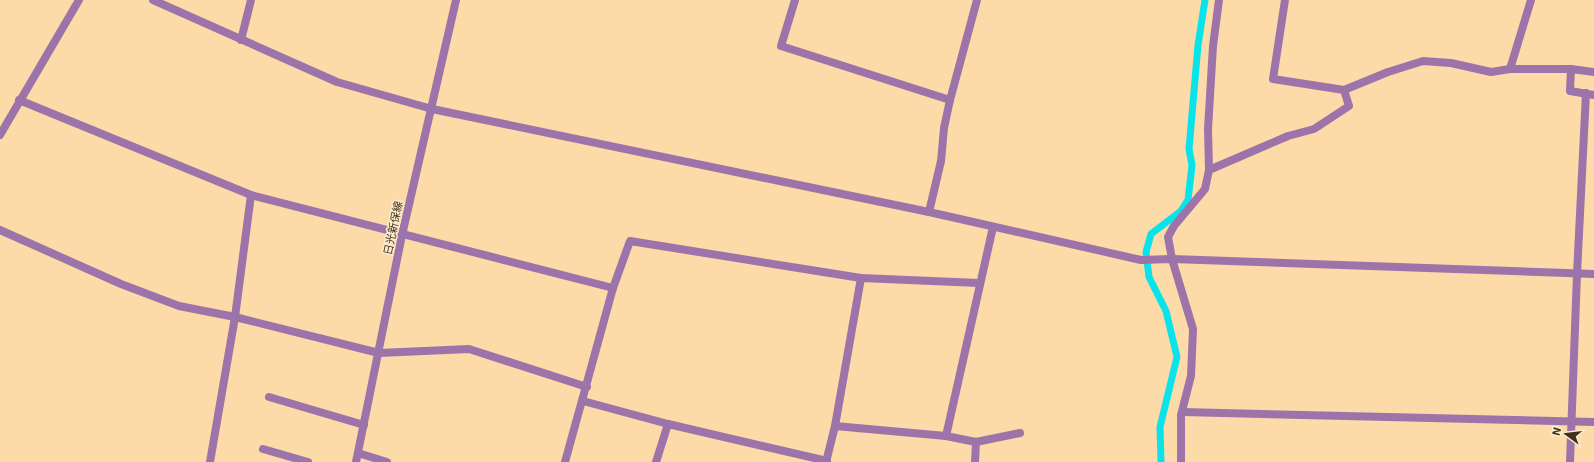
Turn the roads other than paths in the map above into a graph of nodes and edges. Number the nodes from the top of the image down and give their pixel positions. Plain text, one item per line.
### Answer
1 (79, 0) edge
2 (153, 0) edge
3 (251, 0) edge
4 (456, 0) edge
5 (795, 0) edge
6 (977, 0) edge
7 (1219, 0) edge
8 (1285, 0) edge
9 (1531, 0) edge
10 (241, 40) junction
11 (1510, 69) junction
12 (1571, 69) junction
13 (1594, 72) edge
14 (1344, 90) junction
15 (1590, 94) edge
16 (19, 100) junction
17 (950, 100) junction
18 (432, 109) junction
19 (0, 135) edge
20 (1209, 170) junction
21 (251, 195) junction
22 (929, 212) junction
23 (993, 227) junction
24 (0, 230) edge
25 (402, 235) junction
26 (1172, 259) junction
27 (1577, 274) junction
28 (1594, 274) edge
29 (861, 278) junction
30 (979, 283) junction
31 (613, 288) junction
32 (235, 317) junction
33 (379, 353) junction
34 (587, 387) junction
35 (269, 397) dead end
36 (583, 400) junction
37 (1182, 412) junction
38 (1571, 422) junction
39 (1594, 422) edge
40 (668, 424) junction
41 (364, 425) junction
42 (835, 426) junction
43 (1020, 432) dead end
44 (946, 436) junction
45 (976, 442) junction
46 (263, 450) dead end
47 (358, 453) junction
48 (210, 462) edge
49 (308, 462) edge
50 (356, 462) edge
51 (387, 462) edge
52 (565, 462) edge
53 (656, 462) edge
54 (827, 462) edge
55 (975, 462) edge
56 (1181, 462) edge
57 (1570, 462) edge

1 - 16 street
2 - 10 street
3 - 10 street
4 - 18 street, 日光新保線
5 - 17 street
6 - 17 street
7 - 20 street
8 - 14 street
9 - 11 street
10 - 18 street
11 - 12 street
11 - 14 street
12 - 13 street
12 - 15 street
14 - 20 street
15 - 27 street
16 - 19 street
16 - 21 street
17 - 22 street
18 - 22 street
18 - 25 street, 日光新保線
20 - 26 street
21 - 25 street
21 - 32 street
22 - 23 street
23 - 26 street
23 - 30 street
24 - 32 street
25 - 31 street
25 - 33 street, 日光新保線
26 - 27 street
26 - 37 street
27 - 28 street
27 - 38 street
29 - 30 street
29 - 31 street
29 - 42 street
30 - 44 street
31 - 34 street
32 - 33 street
32 - 48 street
33 - 34 street
33 - 41 street, 日光新保線
34 - 36 street
35 - 41 street
36 - 40 street
36 - 52 street
37 - 38 street
37 - 56 street
38 - 39 street
38 - 57 street
40 - 53 street
40 - 54 street
41 - 47 street, 日光新保線
42 - 44 street
42 - 54 street
43 - 45 street
44 - 45 street
45 - 55 street
46 - 49 street
47 - 50 street, 日光新保線
47 - 51 street

